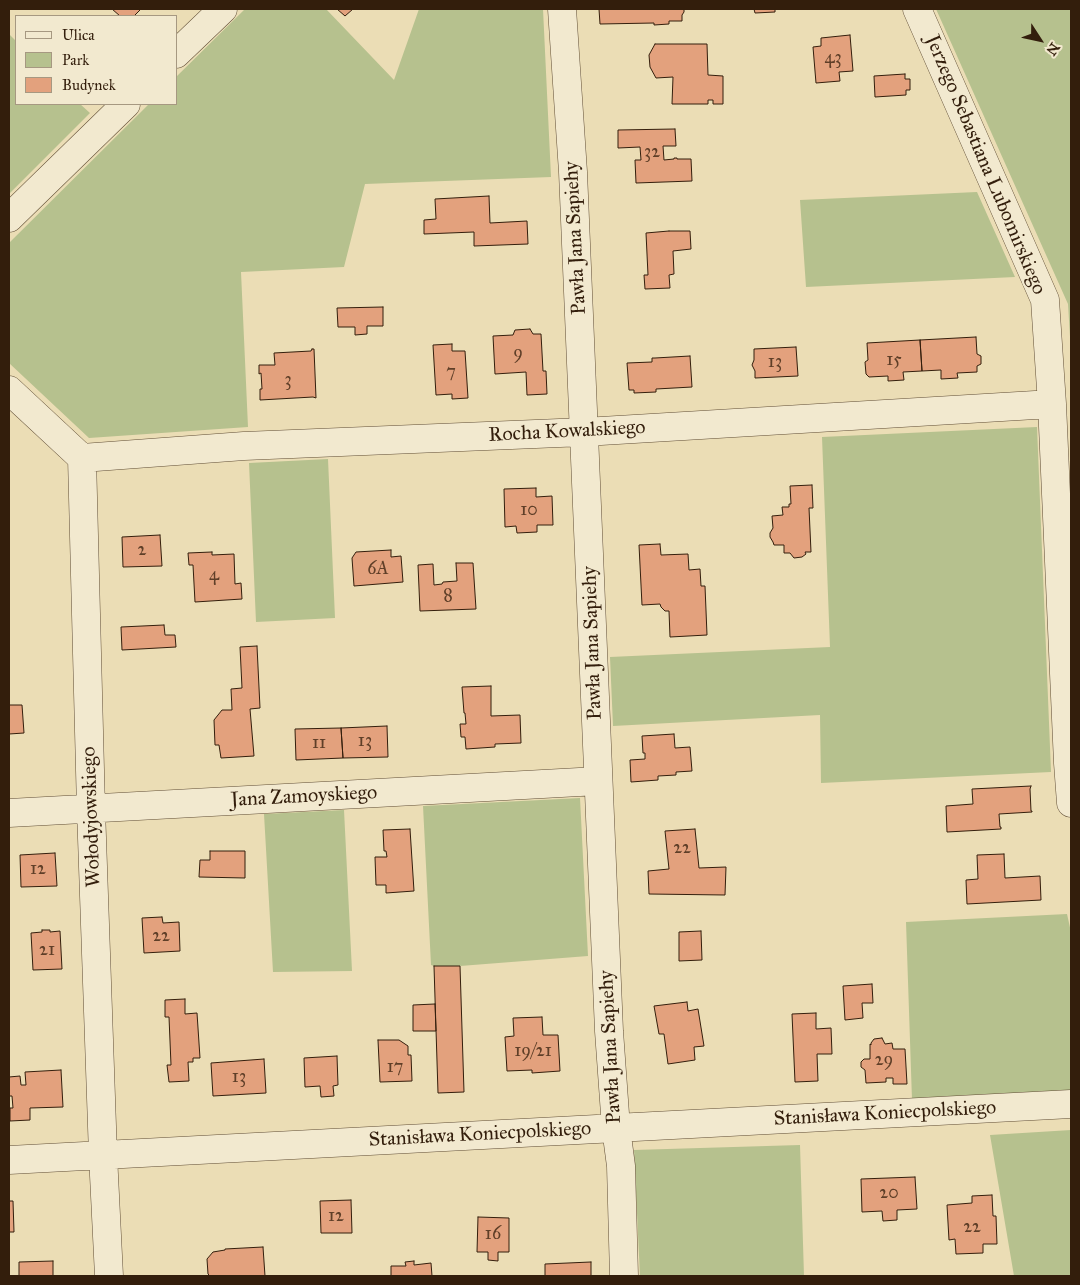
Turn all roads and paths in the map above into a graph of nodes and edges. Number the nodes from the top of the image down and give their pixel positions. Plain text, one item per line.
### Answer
1 (223, 9) edge
2 (562, 9) edge
3 (917, 9) edge
4 (178, 52) edge
5 (125, 105) edge
6 (9, 218) edge
7 (9, 390) edge
8 (1052, 404) junction
9 (584, 432) junction
10 (82, 458) junction
11 (598, 781) junction
12 (1071, 803) edge
13 (91, 809) junction
14 (9, 813) edge
15 (1071, 1104) edge
16 (616, 1128) junction
17 (103, 1155) junction
18 (9, 1160) edge
19 (109, 1276) edge
20 (624, 1276) edge

1 - 4 street
2 - 9 street, Pawła Jana Sapiehy
3 - 8 street, Jerzego Sebastiana Lubomirskiego
5 - 6 street
7 - 10 street
8 - 9 street, Rocha Kowalskiego
8 - 12 street, Jerzego Sebastiana Lubomirskiego
9 - 10 street, Rocha Kowalskiego
9 - 11 street, Pawła Jana Sapiehy
10 - 13 street, Wołodyjowskiego
11 - 13 street, Jana Zamoyskiego
11 - 16 street, Pawła Jana Sapiehy
13 - 14 street, Jana Zamoyskiego
13 - 17 street, Wołodyjowskiego
15 - 16 street, Stanisława Koniecpolskiego
16 - 17 street, Stanisława Koniecpolskiego
16 - 20 street, Pawła Jana Sapiehy
17 - 18 street, Stanisława Koniecpolskiego
17 - 19 street, Wołodyjowskiego

